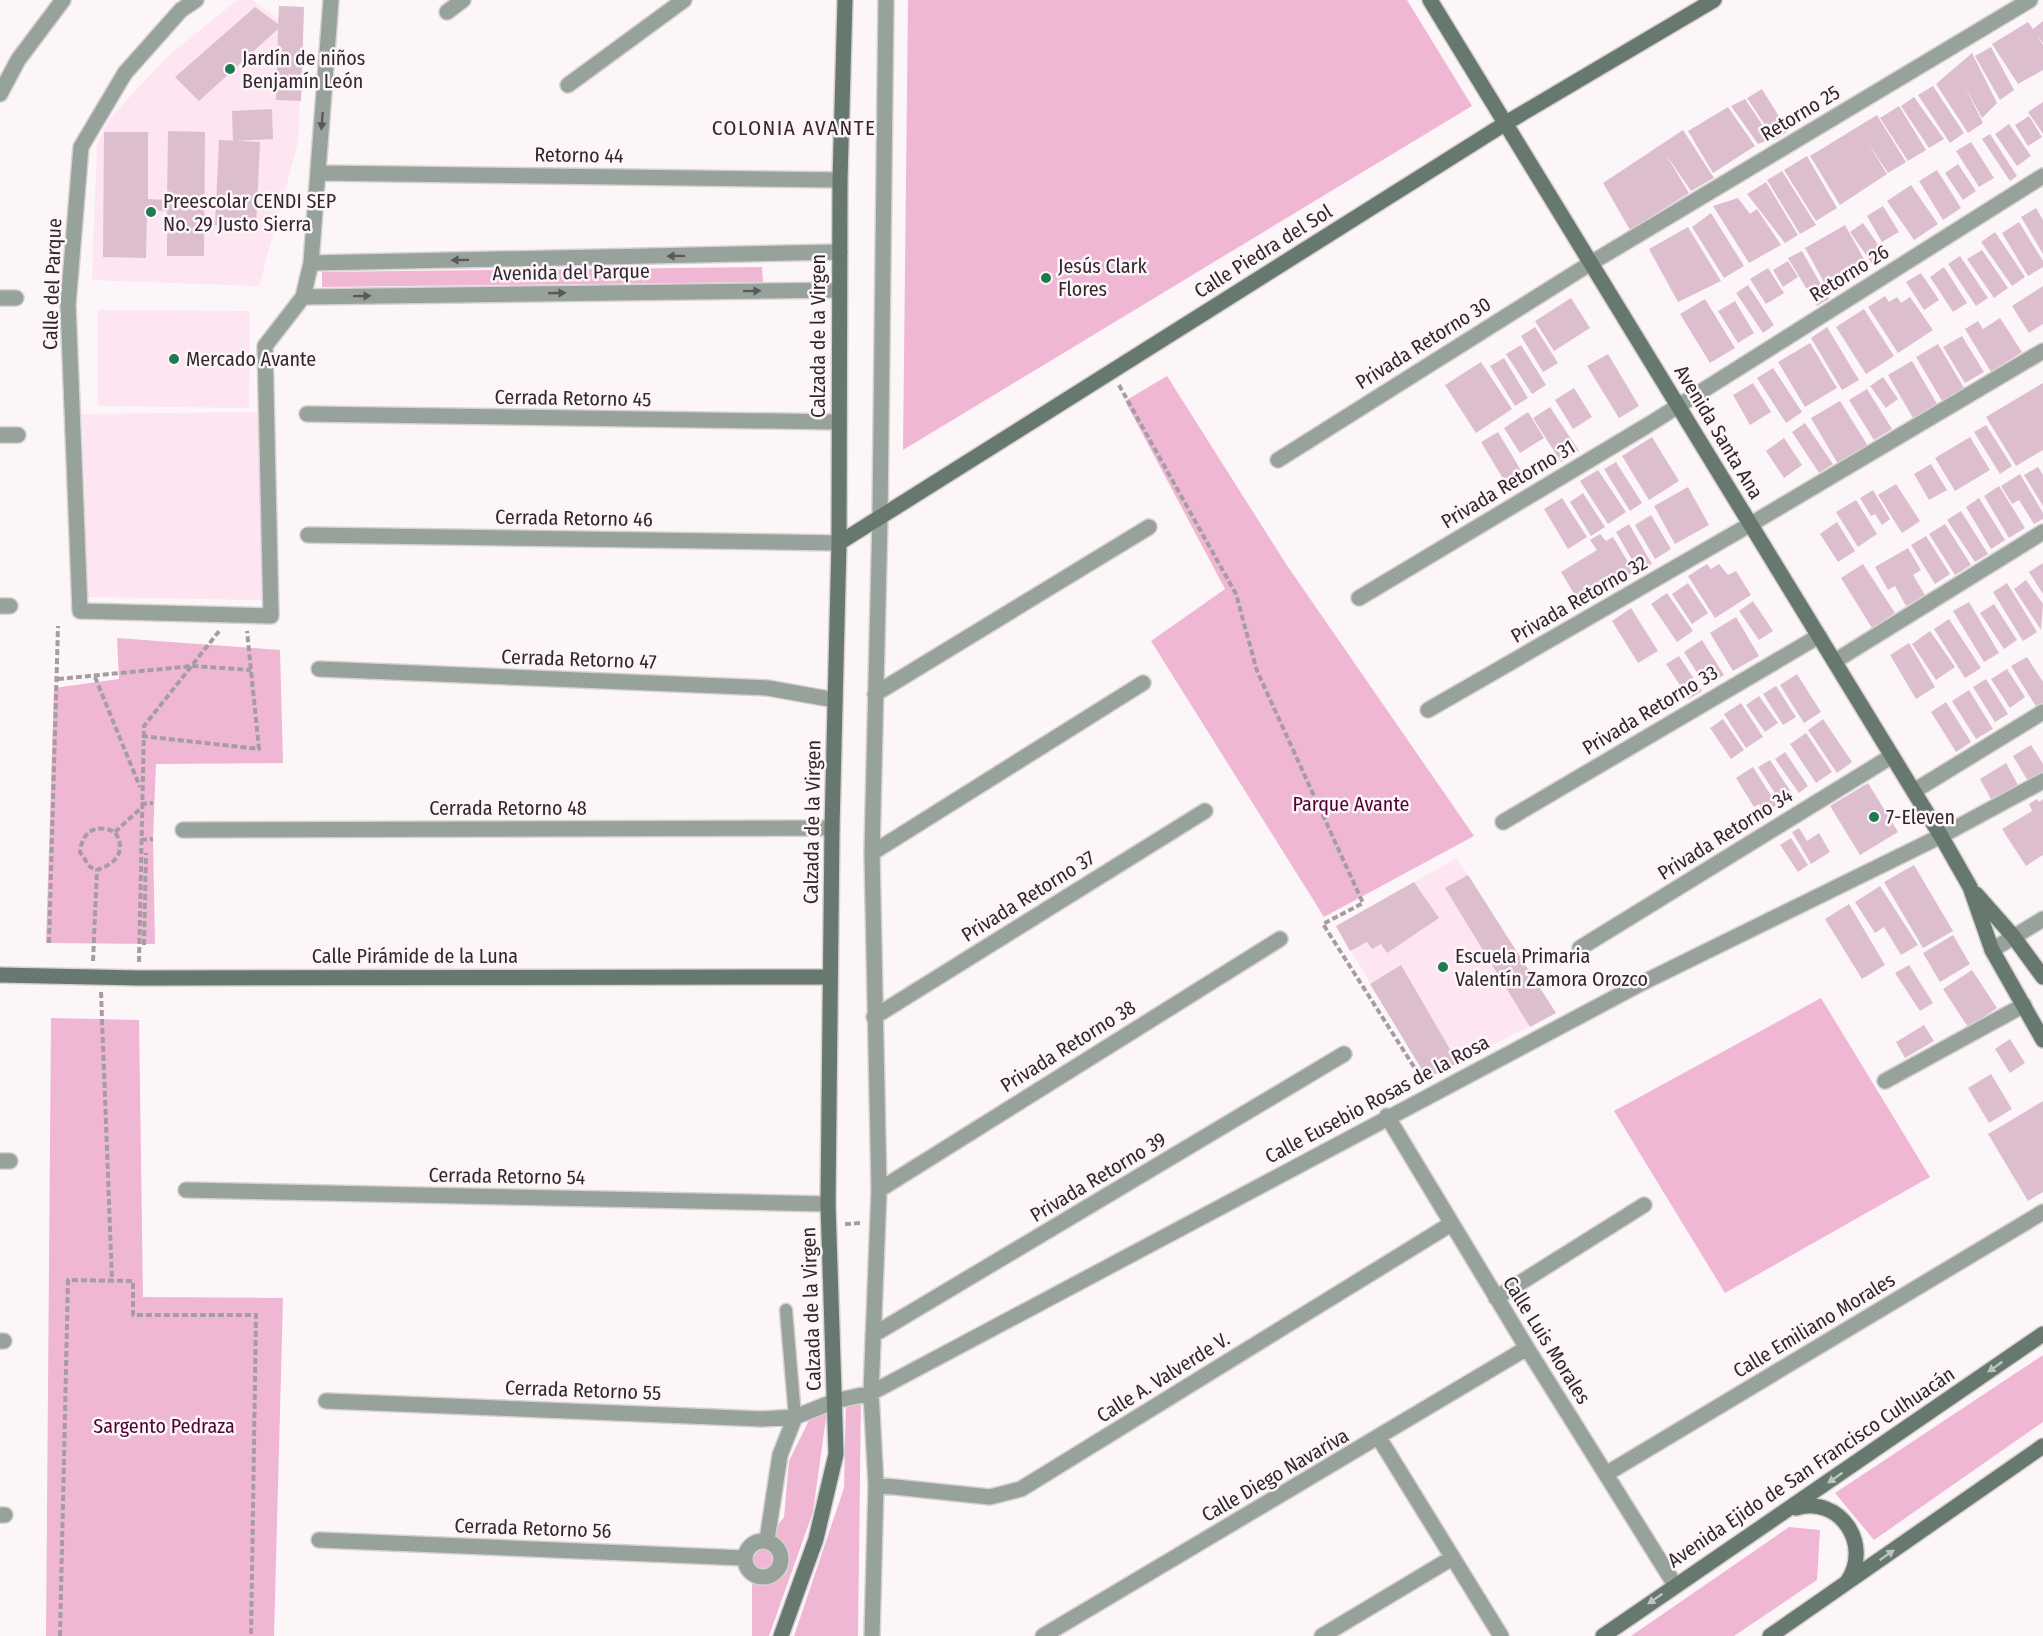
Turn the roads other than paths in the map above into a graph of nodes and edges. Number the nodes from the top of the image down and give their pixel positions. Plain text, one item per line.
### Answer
1 (63, 0) edge
2 (196, 0) edge
3 (331, 0) edge
4 (463, 0) edge
5 (684, 0) edge
6 (845, 0) edge
7 (886, 0) edge
8 (1430, 0) edge
9 (1714, 0) edge
10 (2030, 0) edge
11 (447, 12) dead end
12 (568, 85) dead end
13 (0, 94) edge
14 (1506, 123) junction
15 (318, 173) junction
16 (2043, 176) edge
17 (840, 180) junction
18 (840, 252) junction
19 (311, 262) junction
20 (1591, 263) junction
21 (839, 290) junction
22 (303, 297) junction
23 (2043, 351) edge
24 (1678, 405) junction
25 (308, 414) dead end
26 (838, 422) junction
27 (0, 435) edge
28 (18, 435) dead end
29 (1278, 460) dead end
30 (880, 517) junction
31 (1751, 524) junction
32 (1149, 527) dead end
33 (2043, 532) edge
34 (308, 535) dead end
35 (839, 543) junction
36 (1359, 598) dead end
37 (1819, 636) junction
38 (1835, 661) junction
39 (319, 669) dead end
40 (1143, 683) dead end
41 (875, 694) junction
42 (835, 700) junction
43 (1428, 710) dead end
44 (2043, 712) edge
45 (1892, 756) junction
46 (2043, 781) edge
47 (1914, 791) junction
48 (1205, 811) dead end
49 (1503, 822) dead end
50 (832, 828) junction
51 (183, 830) dead end
52 (1941, 836) junction
53 (872, 853) junction
54 (1970, 887) junction
55 (2043, 919) edge
56 (2013, 936) junction
57 (1280, 939) dead end
58 (1580, 948) dead end
59 (1992, 950) junction
60 (0, 975) edge
61 (830, 977) junction
62 (2043, 977) edge
63 (2024, 1005) junction
64 (874, 1017) junction
65 (2043, 1040) edge
66 (1344, 1054) dead end
67 (1885, 1081) dead end
68 (1388, 1116) junction
69 (186, 1190) dead end
70 (879, 1190) junction
71 (828, 1204) junction
72 (1644, 1205) dead end
73 (2043, 1212) edge
74 (1451, 1224) junction
75 (1496, 1298) junction
76 (786, 1310) dead end
77 (2043, 1334) edge
78 (873, 1335) junction
79 (1527, 1348) junction
80 (871, 1393) junction
81 (326, 1401) dead end
82 (835, 1401) junction
83 (795, 1417) junction
84 (1379, 1438) junction
85 (2043, 1446) edge
86 (1606, 1474) junction
87 (876, 1485) junction
88 (1783, 1514) junction
89 (319, 1540) dead end
90 (767, 1540) junction
91 (744, 1558) junction
92 (1452, 1558) junction
93 (1675, 1585) junction
94 (1836, 1592) junction
95 (781, 1636) edge
96 (872, 1636) edge
97 (1043, 1636) edge
98 (1322, 1636) edge
99 (1501, 1636) edge
100 (1603, 1636) edge
101 (1770, 1636) edge

1 - 13 street
2 - 22 street, Calle del Parque
3 -> 15 street
4 - 11 street
5 - 12 street
6 - 17 main road, Calzada de la Virgen
7 - 30 street
8 - 14 main road, Avenida Santa Ana
9 - 14 main road, Calle Piedra del Sol
10 - 20 street, Retorno 25
14 - 20 main road, Avenida Santa Ana
14 - 30 main road, Calle Piedra del Sol
15 - 17 street, Retorno 44
15 - 19 street
16 - 24 street, Retorno 26
17 - 18 main road, Calzada de la Virgen
18 -> 19 street, Avenida del Parque
18 - 21 main road, Calzada de la Virgen
19 - 22 street
20 - 24 main road, Avenida Santa Ana
20 - 29 street, Privada Retorno 30
22 -> 21 street, Avenida del Parque
21 - 26 main road, Calzada de la Virgen
23 - 31 street, Privada Retorno 32
24 - 31 main road, Avenida Santa Ana
24 - 36 street, Privada Retorno 31
25 - 26 street, Cerrada Retorno 45
26 - 35 main road, Calzada de la Virgen
27 - 28 street
30 - 35 main road, Calle Piedra del Sol
30 - 41 street
31 - 37 main road, Avenida Santa Ana
31 - 43 street, Privada Retorno 32
32 - 41 street
33 - 38 street
34 - 35 street, Cerrada Retorno 46
35 - 42 main road, Calzada de la Virgen
37 - 38 main road, Avenida Santa Ana
37 - 49 street, Privada Retorno 33
38 - 45 main road, Avenida Santa Ana
39 - 42 street, Cerrada Retorno 47
40 - 53 street
41 - 53 street
42 - 50 main road, Calzada de la Virgen
44 - 47 street
45 - 47 main road, Avenida Santa Ana
45 - 58 street, Privada Retorno 34
46 - 52 street, Calle Eusebio Rosas de la Rosa
47 - 52 main road, Avenida Santa Ana
48 - 64 street, Privada Retorno 37
50 - 51 street, Cerrada Retorno 48
50 - 61 main road, Calzada de la Virgen
52 - 54 main road, Avenida Santa Ana
52 - 68 street, Calle Eusebio Rosas de la Rosa
53 - 64 street
54 - 56 main road, Avenida Santa Ana
54 - 59 main road, Avenida Santa Ana
55 - 56 street
56 - 59 street
56 - 62 main road, Avenida Santa Ana
57 - 70 street, Privada Retorno 38
59 - 63 main road, Avenida Santa Ana
60 - 61 main road, Calle Pirámide de la Luna
61 - 71 main road, Calzada de la Virgen
63 - 65 main road, Avenida Santa Ana
63 - 67 street
64 - 70 street
66 - 78 street, Privada Retorno 39
68 - 74 street, Calle Luis Morales
68 - 80 street, Calle Eusebio Rosas de la Rosa
69 - 71 street, Cerrada Retorno 54
70 - 78 street
71 - 82 main road, Calzada de la Virgen
72 - 75 street
73 - 86 street, Calle Emiliano Morales
74 - 75 street, Calle Luis Morales
74 - 87 street, Calle A. Valverde V.
75 - 79 street, Calle Luis Morales
76 - 83 lane
77 -> 88 main road, Avenida Ejido de San Francisco Culhuacán
78 - 80 street
79 - 84 street, Calle Diego Navariva
79 - 86 street, Calle Luis Morales
80 - 82 street, Calle Eusebio Rosas de la Rosa
80 - 87 street
81 - 83 street, Cerrada Retorno 55
82 - 83 street, Cerrada Retorno 55
82 - 95 main road, Calzada de la Virgen
83 - 90 street
84 - 92 street
84 - 97 street, Calle Diego Navariva
94 -> 85 main road
86 - 93 street, Calle Luis Morales
87 - 96 street
88 - 93 main road, Avenida Ejido de San Francisco Culhuacán
88 - 94 main road
89 - 91 street, Cerrada Retorno 56
90 - 91 street
90 - 91 street
92 - 98 street
92 - 99 street
93 -> 100 main road, Avenida Ejido de San Francisco Culhuacán
94 - 101 main road

